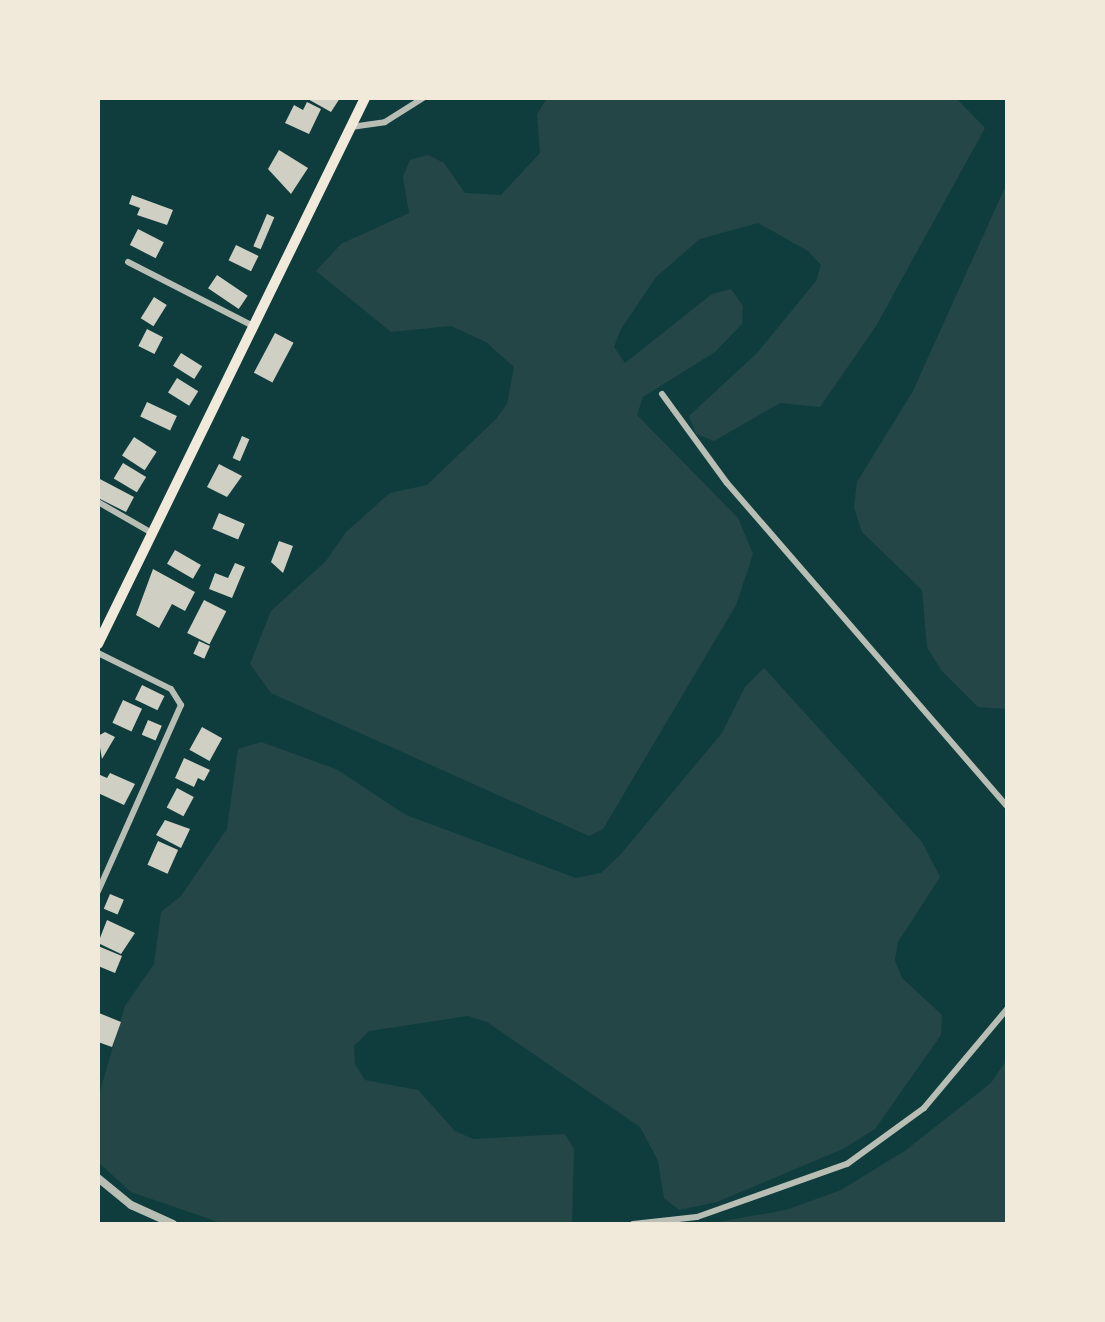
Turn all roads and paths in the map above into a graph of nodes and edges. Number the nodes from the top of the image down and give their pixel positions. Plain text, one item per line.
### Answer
1 (365, 98) edge
2 (423, 98) edge
3 (351, 127) junction
4 (128, 262) dead end
5 (253, 326) junction
6 (662, 394) dead end
7 (98, 502) edge
8 (152, 533) junction
9 (98, 644) edge
10 (98, 653) edge
11 (1007, 806) edge
12 (98, 891) edge
13 (1007, 1009) edge
14 (98, 1178) edge
15 (173, 1224) edge
16 (633, 1224) edge

1 - 3 main road
2 - 3 street
3 - 5 main road
4 - 5 street
5 - 8 main road
6 - 11 street
7 - 8 street
8 - 9 main road
10 - 12 street
13 - 16 street
14 - 15 street

